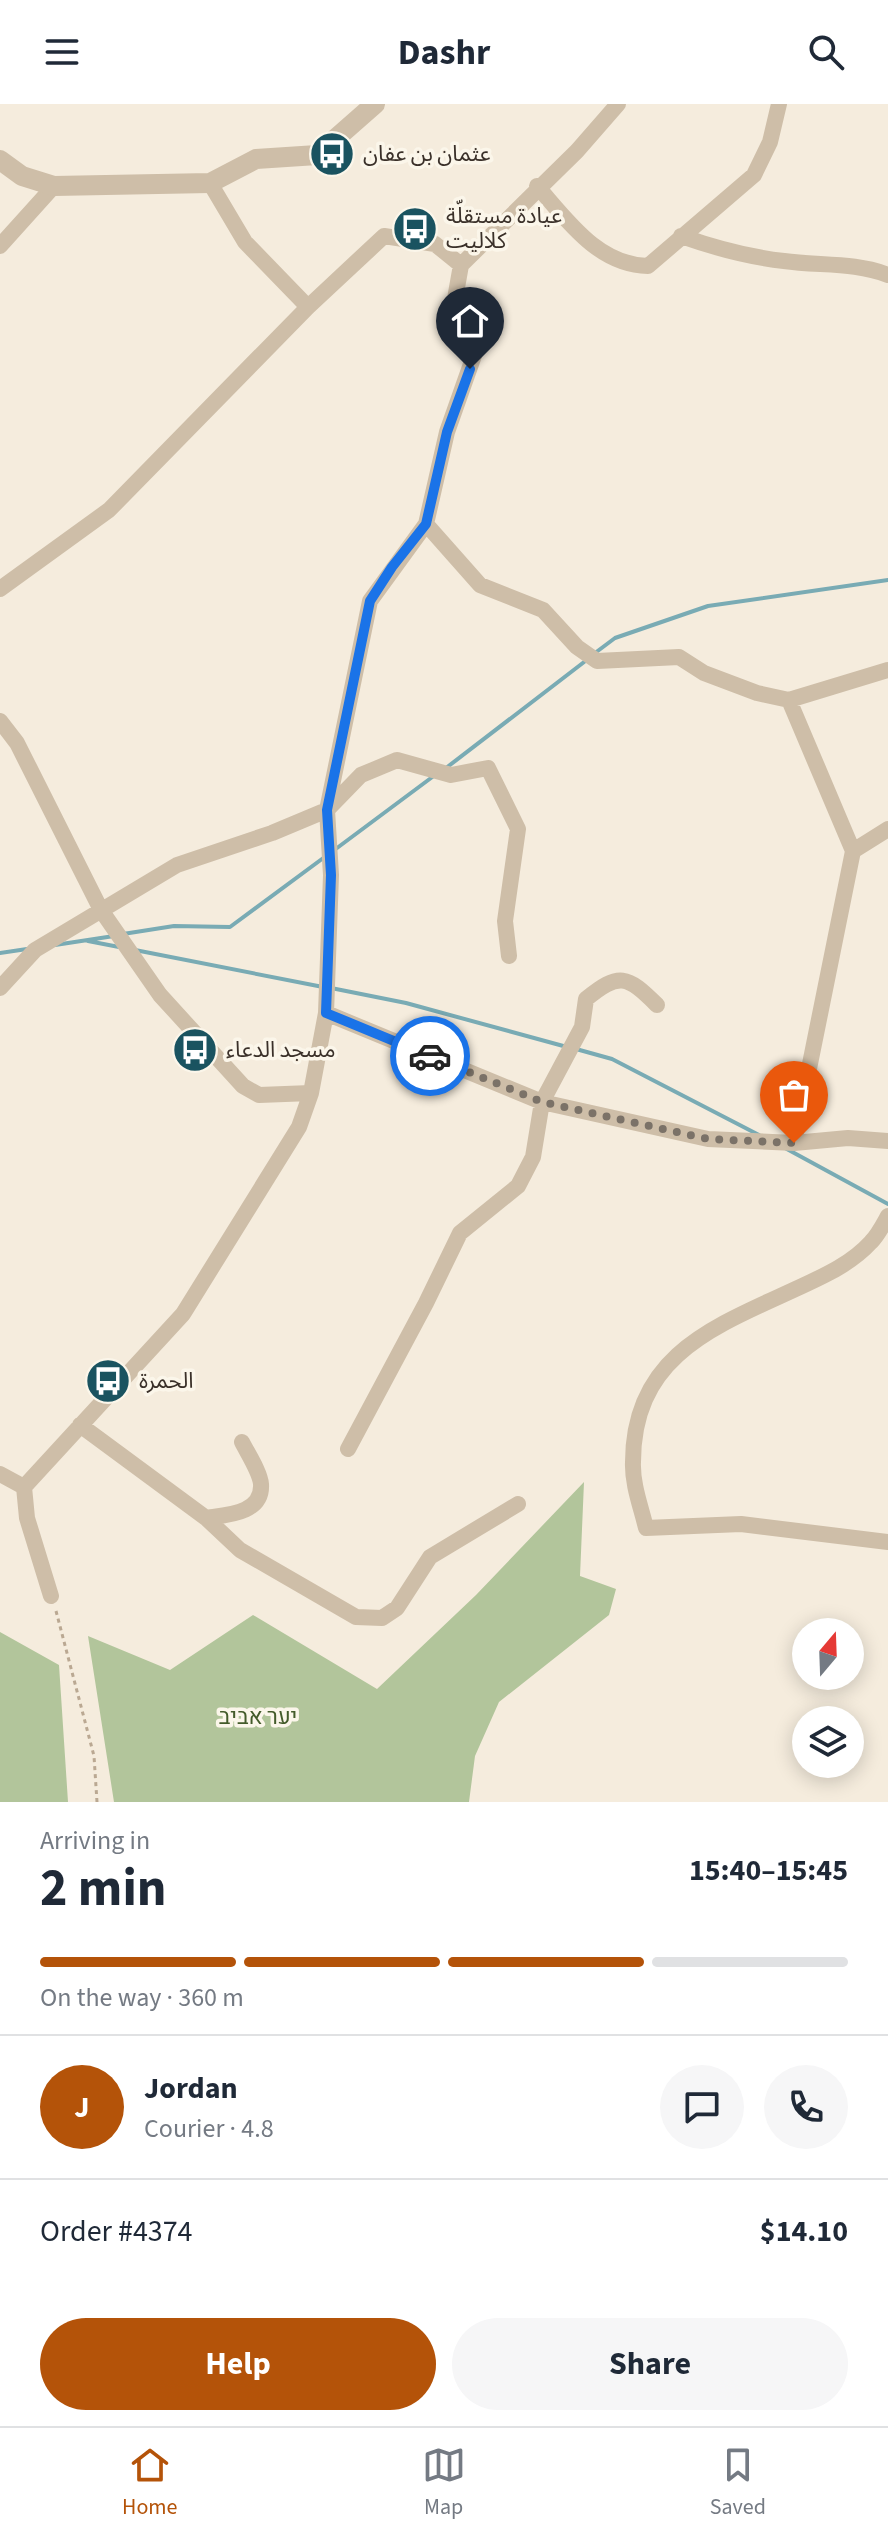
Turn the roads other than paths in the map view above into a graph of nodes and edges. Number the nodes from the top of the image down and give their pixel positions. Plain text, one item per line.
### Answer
1 (375, 104) edge
2 (618, 104) edge
3 (779, 104) edge
4 (0, 160) edge
5 (210, 183) junction
6 (54, 186) junction
7 (537, 186) junction
8 (681, 236) junction
9 (0, 246) edge
10 (461, 265) junction
11 (888, 275) edge
12 (308, 307) junction
13 (426, 524) junction
14 (0, 589) edge
15 (888, 670) edge
16 (789, 700) junction
17 (0, 721) edge
18 (327, 810) junction
19 (888, 829) edge
20 (853, 851) junction
21 (101, 910) junction
22 (509, 956) dead end
23 (0, 988) edge
24 (657, 1005) dead end
25 (326, 1013) junction
26 (311, 1093) junction
27 (542, 1102) junction
28 (888, 1141) edge
29 (794, 1143) junction
30 (888, 1216) edge
31 (80, 1425) junction
32 (242, 1442) dead end
33 (348, 1449) dead end
34 (0, 1474) edge
35 (24, 1487) junction
36 (518, 1504) dead end
37 (206, 1518) junction
38 (888, 1542) edge
39 (51, 1596) road end

1 - 5 street
2 - 7 street
3 - 8 street
4 - 6 street
5 - 6 street
5 - 12 street
6 - 9 street
7 - 8 street
7 - 10 street
8 - 11 street
10 - 12 street
10 - 13 street
12 - 14 street
13 - 16 street
13 - 18 street
15 - 16 street
16 - 20 street
17 - 21 street
18 - 21 street
18 - 22 street
18 - 25 street
19 - 20 street
20 - 29 street
21 - 23 street
21 - 26 street
24 - 27 street
25 - 26 street
25 - 27 street
26 - 31 street
27 - 29 street
27 - 33 street
28 - 29 street
30 - 38 street
31 - 35 street
31 - 37 street
32 - 37 street
34 - 35 street
35 - 39 street
36 - 37 street

